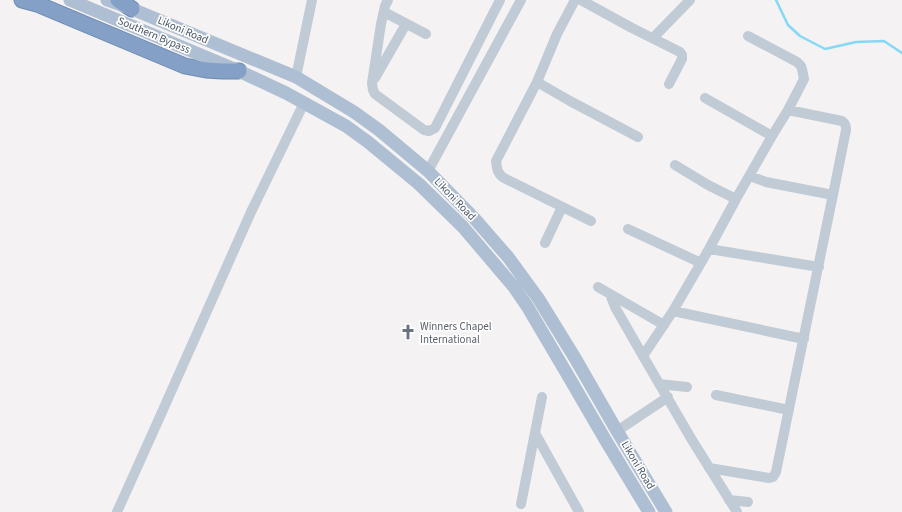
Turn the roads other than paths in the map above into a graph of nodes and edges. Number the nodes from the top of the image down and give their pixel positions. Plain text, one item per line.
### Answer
1 (22, 0) edge
2 (70, 0) edge
3 (107, 0) edge
4 (118, 0) edge
5 (312, 0) edge
6 (388, 0) edge
7 (500, 0) edge
8 (575, 0) edge
9 (581, 0) edge
10 (690, 0) edge
11 (518, 1) edge
12 (132, 9) junction
13 (384, 12) junction
14 (406, 24) junction
15 (426, 34) dead end
16 (748, 36) dead end
17 (653, 38) junction
18 (239, 71) junction
19 (296, 77) junction
20 (537, 82) junction
21 (372, 83) junction
22 (669, 84) dead end
23 (705, 98) dead end
24 (304, 103) junction
25 (788, 110) junction
26 (772, 136) junction
27 (638, 137) dead end
28 (675, 165) dead end
29 (428, 171) junction
30 (750, 176) junction
31 (419, 184) junction
32 (832, 196) junction
33 (736, 199) junction
34 (562, 207) junction
35 (591, 221) dead end
36 (628, 229) dead end
37 (545, 242) dead end
38 (709, 249) junction
39 (701, 263) junction
40 (819, 267) junction
41 (598, 287) dead end
42 (610, 294) junction
43 (673, 311) junction
44 (664, 325) junction
45 (804, 339) junction
46 (643, 356) junction
47 (660, 384) junction
48 (687, 387) dead end
49 (716, 395) dead end
50 (542, 397) dead end
51 (668, 397) junction
52 (789, 410) junction
53 (617, 431) junction
54 (535, 433) junction
55 (709, 468) junction
56 (729, 500) junction
57 (748, 502) dead end
58 (521, 504) dead end
59 (117, 512) edge
60 (579, 512) edge
61 (649, 512) edge
62 (666, 512) edge
63 (737, 512) edge

1 - 18 highway
2 - 18 main road, Southern Bypass
3 - 12 main road, Southern Bypass
4 - 12 highway
5 - 19 street
6 - 13 street
7 - 21 street
8 - 20 street
9 - 17 street
10 - 17 street
11 - 29 street
12 - 19 main road, Likoni Road
13 - 14 street
13 - 21 street
14 - 15 street
14 - 21 street
16 - 25 street
17 - 22 street
18 - 24 main road, Likoni Road
19 - 29 main road, Likoni Road
20 - 27 street
20 - 34 street
23 - 26 street
24 - 31 main road, Likoni Road
24 - 59 street
25 - 26 street
25 - 32 street
26 - 30 street
28 - 33 street
29 - 31 main road
29 - 53 main road, Likoni Road
30 - 32 street
30 - 33 street
31 - 61 main road, Likoni Road
32 - 40 street
33 - 38 street
34 - 35 street
34 - 37 street
36 - 39 street
38 - 39 street
38 - 40 street
39 - 43 street
40 - 45 street
41 - 42 street
42 - 44 street
42 - 46 street
43 - 44 street
43 - 45 street
44 - 46 street
45 - 52 street
46 - 47 street
47 - 48 street
47 - 51 street
49 - 52 street
50 - 54 street
51 - 53 street
51 - 55 street
52 - 55 street
53 - 62 main road, Likoni Road
54 - 58 street
54 - 60 street
55 - 56 street
56 - 57 street
56 - 63 street

